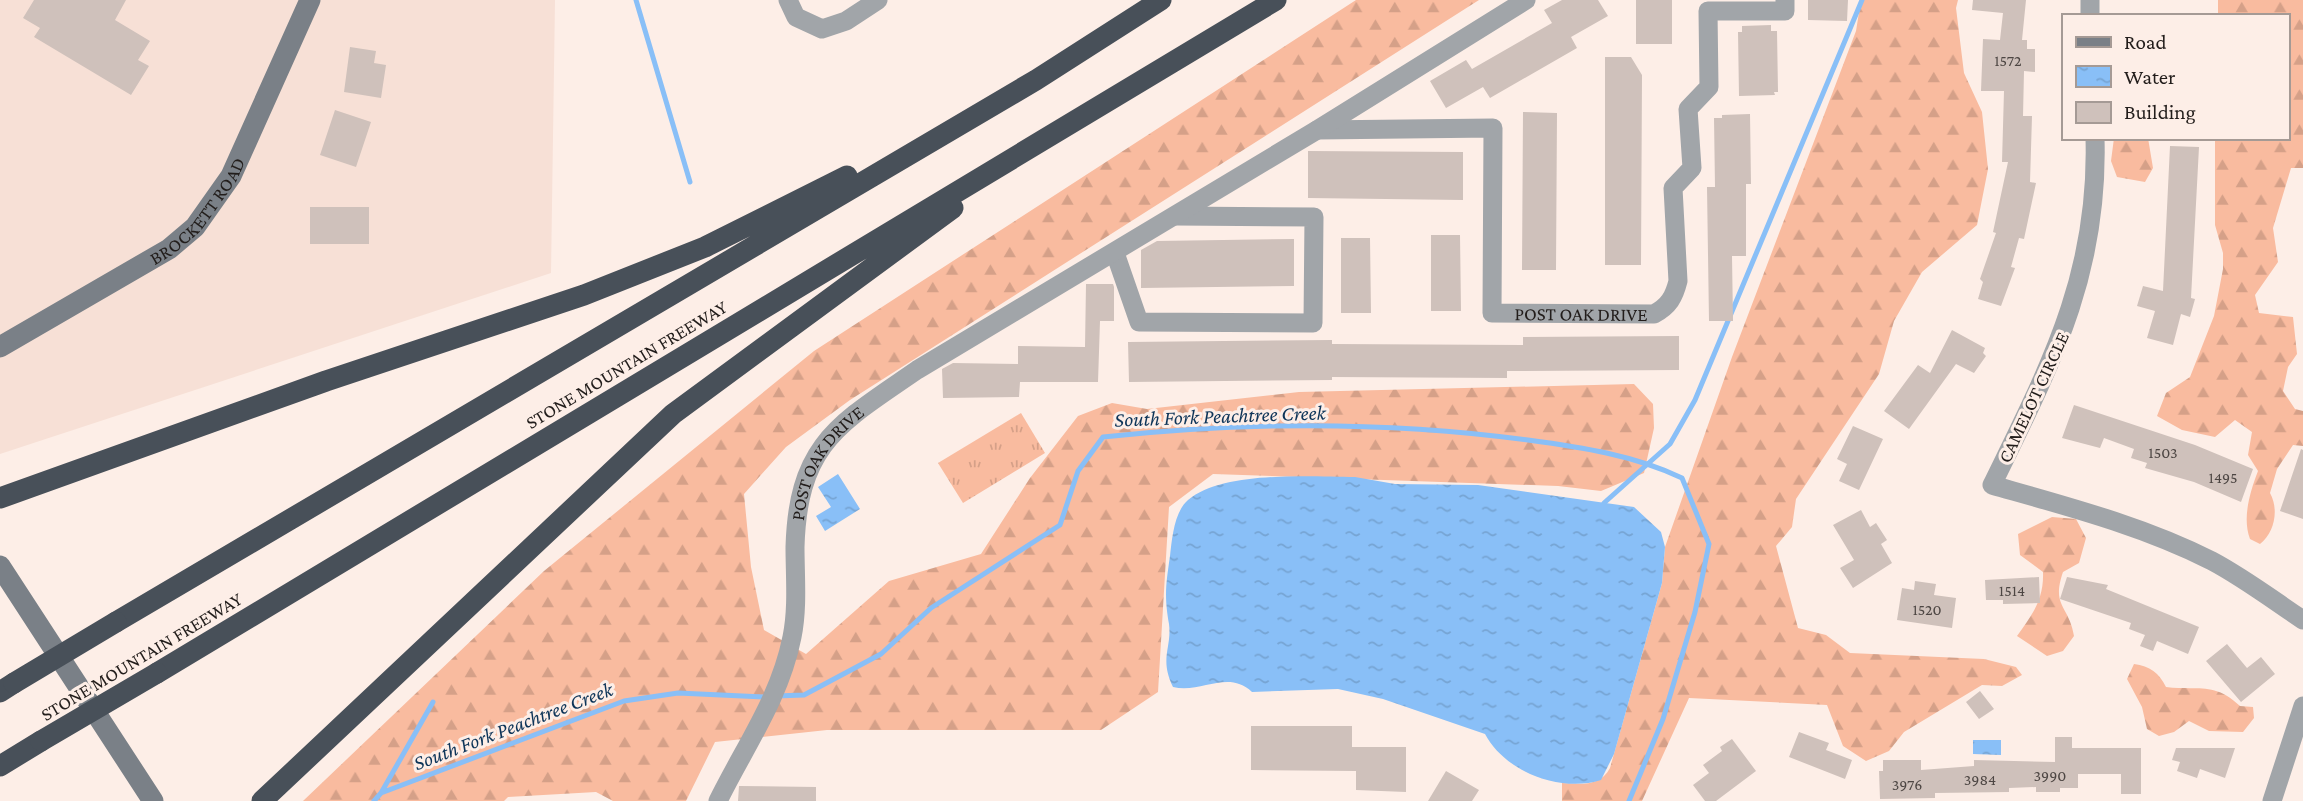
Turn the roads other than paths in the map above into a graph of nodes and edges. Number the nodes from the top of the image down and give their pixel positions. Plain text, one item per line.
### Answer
1 (310, 0) edge
2 (788, 0) edge
3 (878, 0) edge
4 (1161, 0) edge
5 (1276, 0) edge
6 (1526, 0) edge
7 (1786, 0) edge
8 (1036, 80) junction
9 (1071, 123) junction
10 (1317, 130) junction
11 (2095, 140) edge
12 (1175, 216) junction
13 (1115, 253) junction
14 (0, 347) edge
15 (0, 498) edge
16 (0, 566) edge
17 (2303, 620) edge
18 (7, 688) edge
19 (2303, 706) edge
20 (0, 766) edge
21 (153, 801) edge
22 (262, 801) edge
23 (718, 801) edge
24 (2272, 801) edge

1 - 14 street, BROCKETT ROAD
2 - 3 street
4 - 8 highway, STONE MOUNTAIN FREEWAY
5 - 9 highway, STONE MOUNTAIN FREEWAY
6 - 10 street, POST OAK DRIVE
7 - 10 street, POST OAK DRIVE
8 - 15 highway
8 - 18 highway, STONE MOUNTAIN FREEWAY, bridge
9 - 20 highway, STONE MOUNTAIN FREEWAY, bridge
9 - 22 highway
10 - 12 street, POST OAK DRIVE
11 - 17 street, CAMELOT CIRCLE
12 - 13 street, POST OAK DRIVE
12 - 13 street
13 - 23 street, POST OAK DRIVE
16 - 21 street
19 - 24 street

